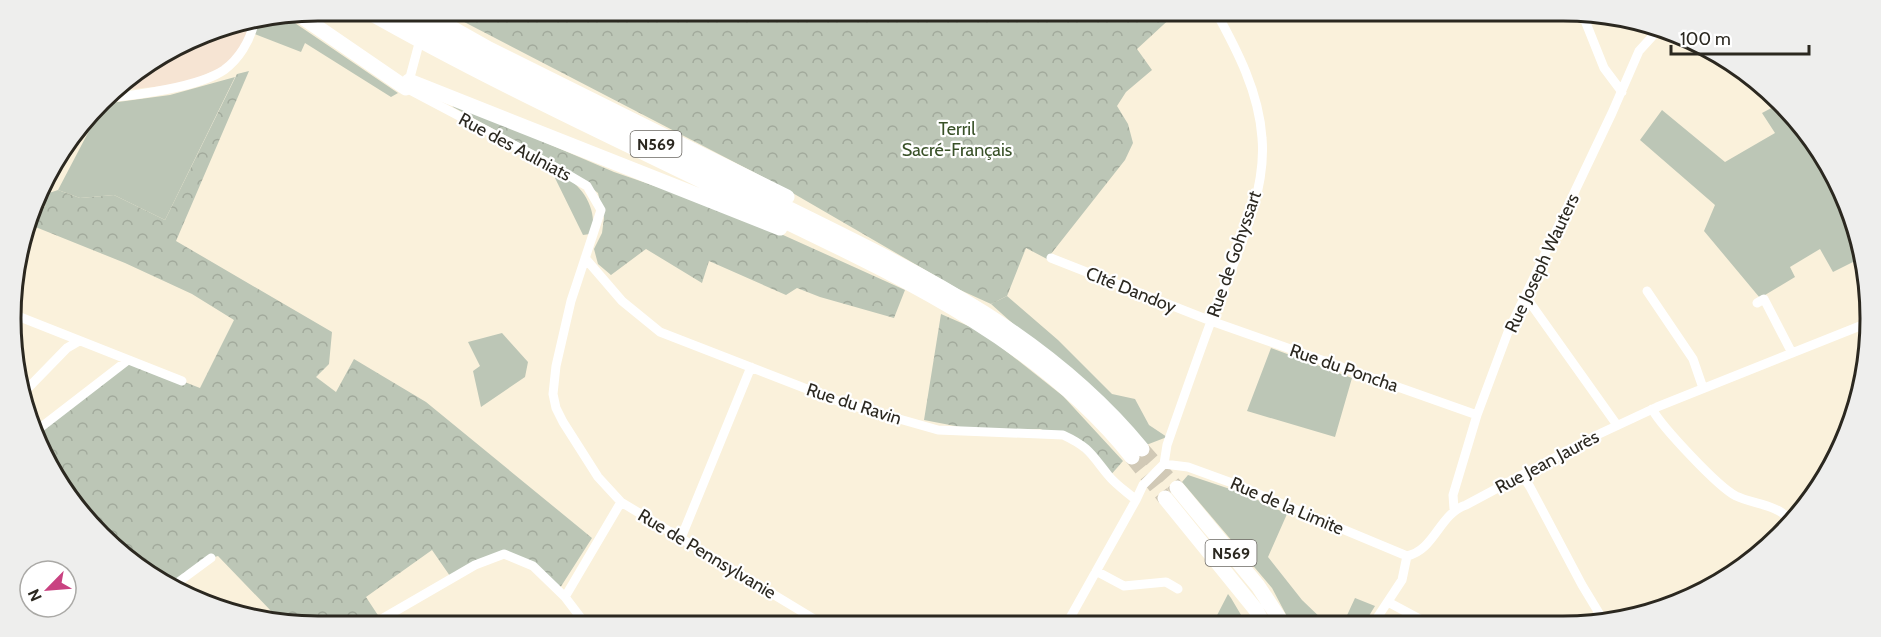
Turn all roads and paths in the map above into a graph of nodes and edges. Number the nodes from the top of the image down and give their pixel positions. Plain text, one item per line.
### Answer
1 (310, 21) edge
2 (388, 21) edge
3 (407, 21) edge
4 (423, 21) edge
5 (441, 21) edge
6 (1221, 21) edge
7 (1586, 22) edge
8 (253, 29) edge
9 (1653, 35) edge
10 (448, 49) junction
11 (408, 85) junction
12 (1622, 92) junction
13 (120, 97) edge
14 (860, 244) junction
15 (842, 249) junction
16 (585, 258) junction
17 (1051, 258) dead end
18 (1647, 291) dead end
19 (1526, 297) junction
20 (571, 301) joint
21 (1757, 303) dead end
22 (21, 317) edge
23 (1211, 321) junction
24 (1860, 326) edge
25 (79, 341) junction
26 (1792, 353) junction
27 (128, 360) junction
28 (751, 368) junction
29 (182, 381) dead end
30 (29, 387) dead end
31 (1703, 388) junction
32 (1652, 409) junction
33 (1477, 415) junction
34 (1617, 425) junction
35 (42, 426) edge
36 (1167, 462) junction
37 (1522, 475) junction
38 (1136, 500) junction
39 (621, 502) junction
40 (1454, 509) junction
41 (1786, 515) edge
42 (681, 538) junction
43 (1206, 549) junction
44 (1407, 556) junction
45 (211, 558) dead end
46 (1096, 571) junction
47 (180, 581) edge
48 (1178, 590) dead end
49 (565, 597) junction
50 (1388, 602) junction
51 (1074, 611) junction
52 (1599, 613) edge
53 (387, 616) edge
54 (579, 616) edge
55 (808, 616) edge
56 (1071, 616) edge
57 (1075, 616) edge
58 (1248, 616) edge
59 (1259, 616) edge
60 (1278, 616) edge
61 (1378, 616) edge
62 (1414, 616) edge

1 - 11 highway
2 - 10 highway, N569
3 - 10 highway, N569
4 - 11 street
5 - 14 highway
6 - 23 street, Rue de Gohyssart
7 - 12 street
8 - 13 street
9 - 12 street, Rue Joseph Wauters
10 - 14 highway, N569
10 - 15 highway, N569
11 - 15 highway
11 - 16 street, Rue des Aulniats
12 - 19 street, Rue Joseph Wauters
14 - 15 highway, N569
16 - 20 street, Rue des Aulniats
16 - 28 street, Rue du Ravin
17 - 23 street, CIté Dandoy
18 - 31 street
19 - 33 street, Rue Joseph Wauters
19 - 34 street
20 - 39 street, Rue de Pennsylvanie
21 - 26 street
22 - 25 street
23 - 33 street, Rue du Poncha
23 - 36 street, Rue de Gohyssart
24 - 26 street, Rue Jean Jaurès
25 - 27 street
25 - 30 street
26 - 31 street, Rue Jean Jaurès
27 - 29 street
27 - 35 street
28 - 38 street, Rue du Ravin
28 - 42 street
31 - 32 street, Rue Jean Jaurès
32 - 34 street, Rue Jean Jaurès
32 - 41 street
33 - 40 street, Rue Joseph Wauters
34 - 37 street, Rue Jean Jaurès
36 - 38 street
36 - 44 street, Rue de la Limite
37 - 40 street, Rue Jean Jaurès
37 - 52 street
38 - 46 street
39 - 42 street, Rue de Pennsylvanie
39 - 49 street
40 - 44 street
42 - 55 street, Rue de Pennsylvanie
43 - 58 highway
43 - 59 highway, N569
43 - 60 highway, N569
44 - 50 street
45 - 47 street
46 - 48 street
46 - 51 street
49 - 53 street
49 - 54 street
50 - 61 street
50 - 62 street
51 - 56 street
51 - 57 street

